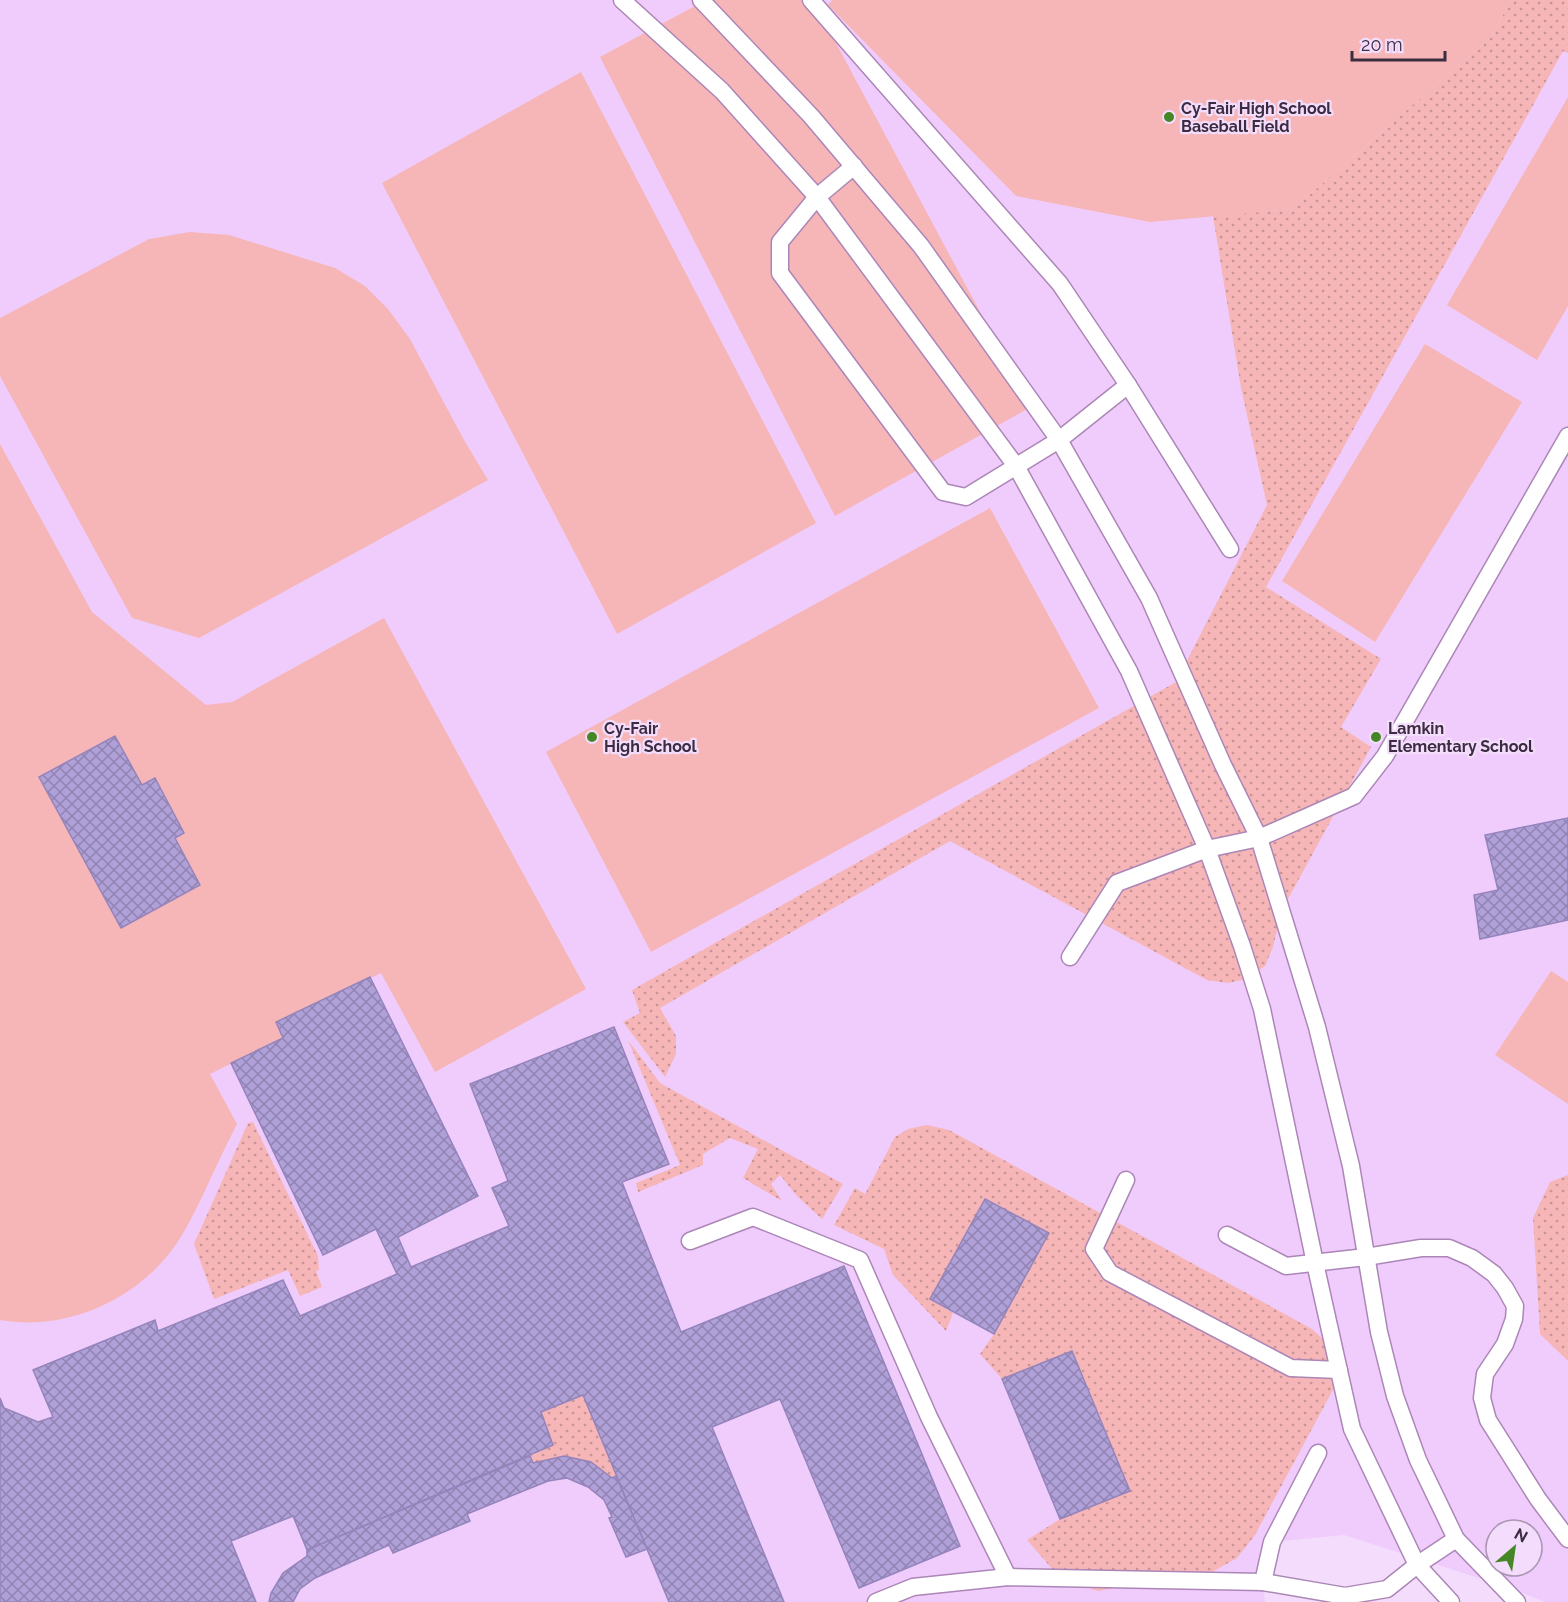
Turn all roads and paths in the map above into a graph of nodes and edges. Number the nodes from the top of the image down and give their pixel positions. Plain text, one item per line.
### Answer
1 (622, 0) edge
2 (701, 0) edge
3 (811, 0) edge
4 (854, 166) junction
5 (817, 196) junction
6 (1128, 385) junction
7 (1568, 436) edge
8 (1059, 440) junction
9 (1016, 466) junction
10 (1230, 549) dead end
11 (1259, 838) junction
12 (1207, 849) junction
13 (1070, 957) dead end
14 (1126, 1180) dead end
15 (1227, 1234) dead end
16 (690, 1241) dead end
17 (1366, 1257) junction
18 (1315, 1263) junction
19 (1340, 1370) junction
20 (1318, 1454) dead end
21 (1456, 1539) junction
22 (1568, 1539) edge
23 (1417, 1565) junction
24 (1008, 1577) junction
25 (1263, 1582) junction
26 (876, 1602) edge
27 (1451, 1602) edge
28 (1517, 1602) edge

1 - 5 lane
2 - 4 lane
3 - 6 lane
4 - 5 lane
4 - 8 lane
5 - 9 lane
5 - 9 lane
6 - 8 lane
6 - 10 lane
7 - 11 lane
8 - 9 lane
8 - 11 lane
9 - 12 lane
11 - 12 lane
11 - 17 lane
12 - 13 lane
12 - 18 lane
14 - 19 lane
15 - 18 lane
16 - 24 lane
17 - 18 lane
17 - 21 lane
17 - 22 lane
18 - 19 lane
19 - 23 lane
20 - 25 lane
21 - 23 lane
21 - 28 lane
23 - 25 lane
23 - 27 lane
24 - 25 lane
24 - 26 lane

